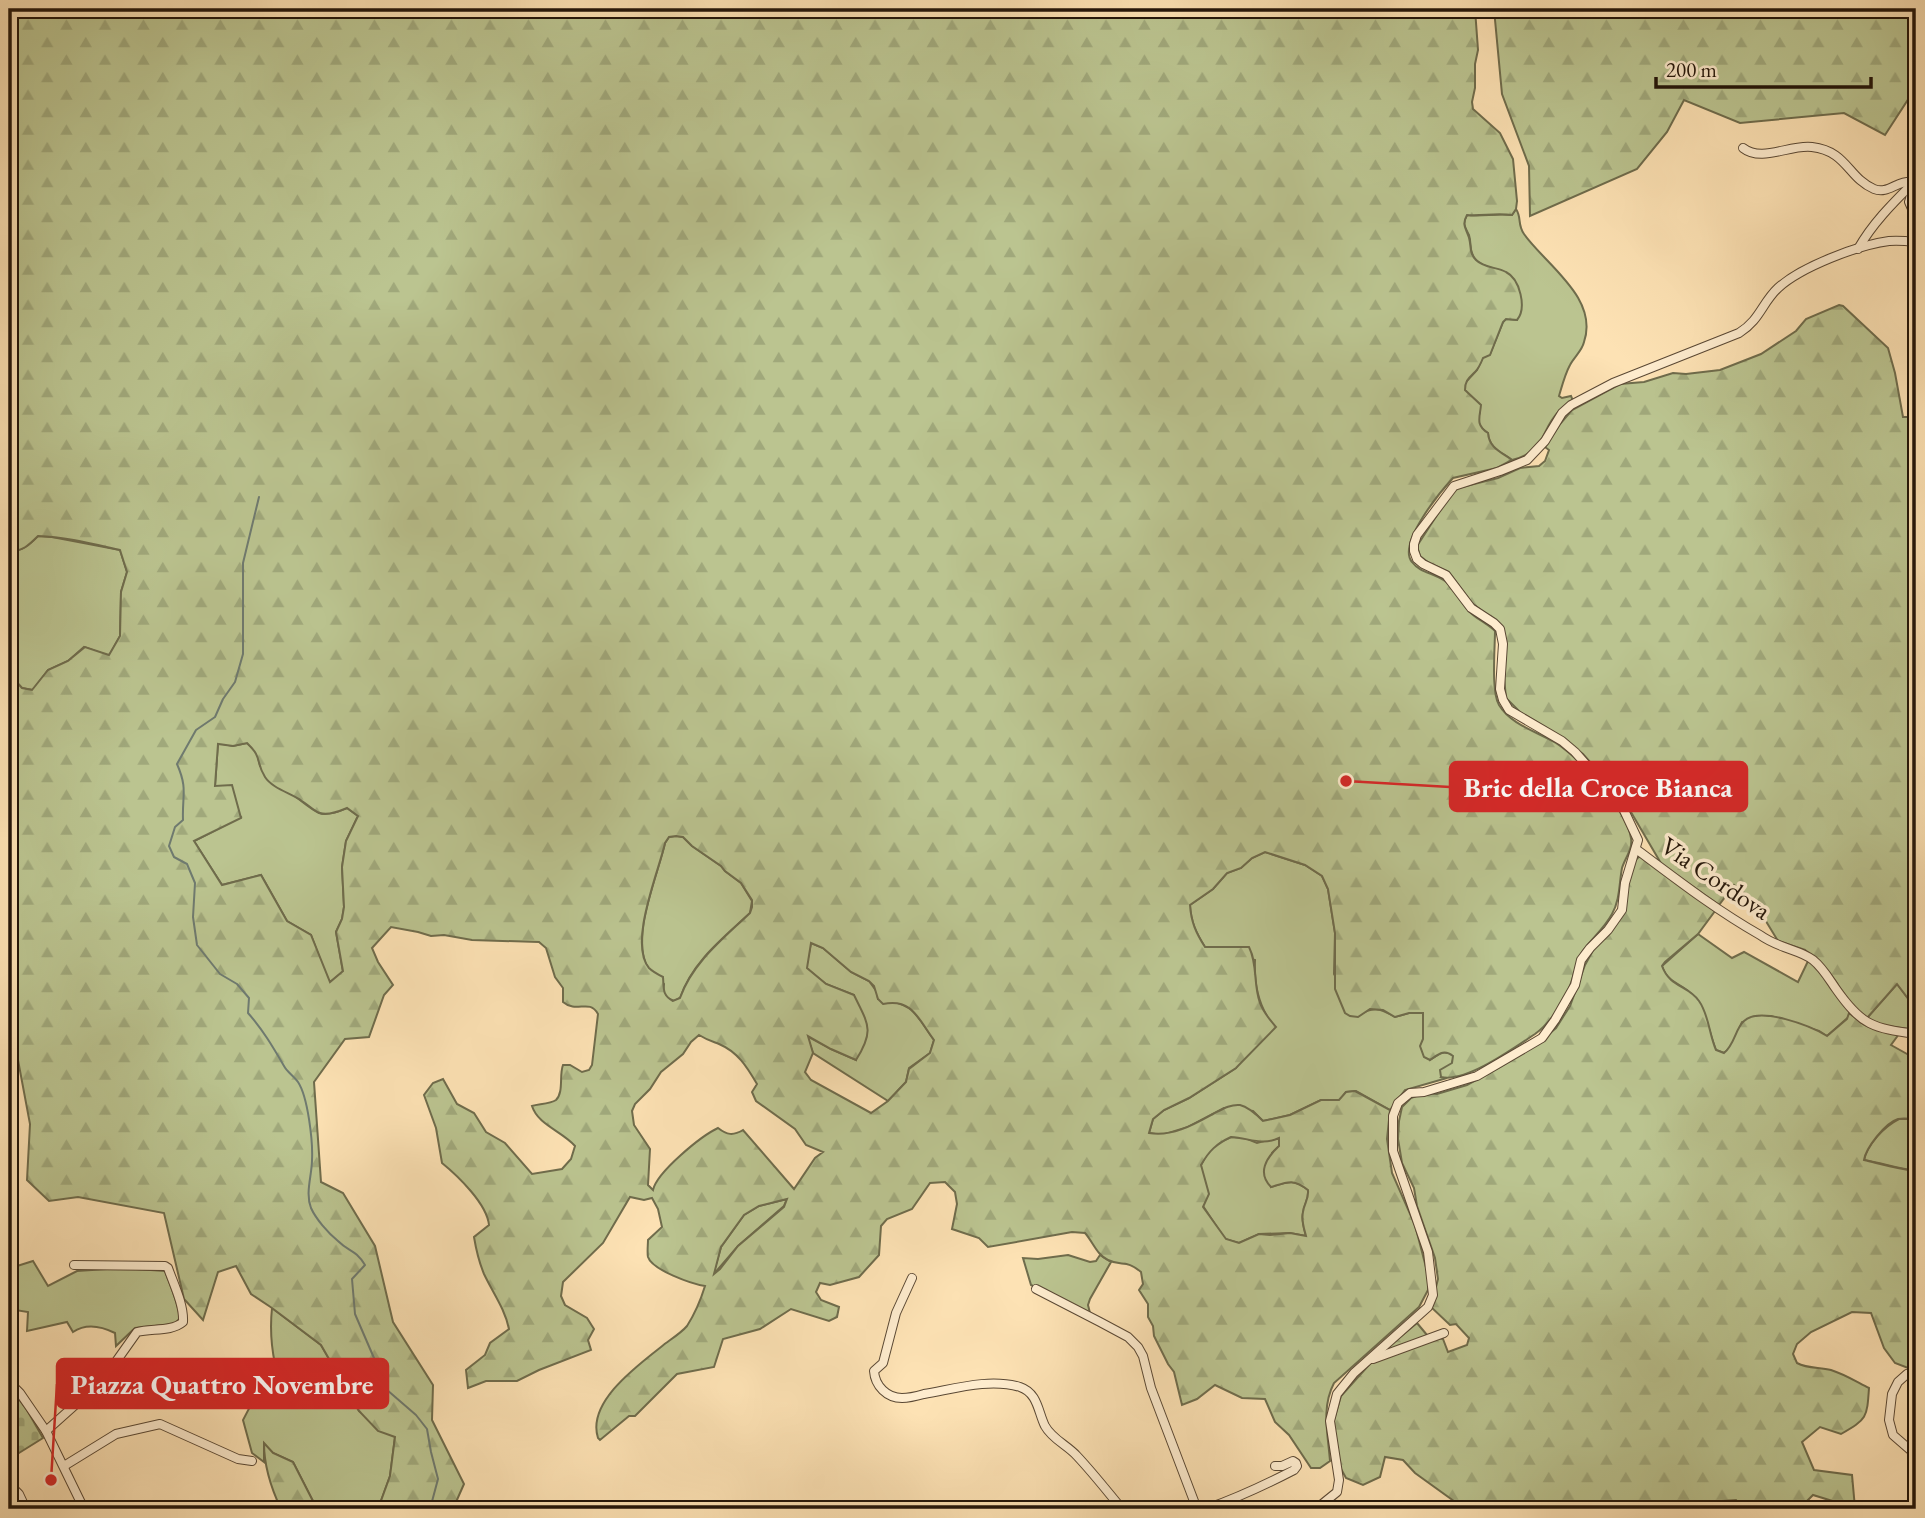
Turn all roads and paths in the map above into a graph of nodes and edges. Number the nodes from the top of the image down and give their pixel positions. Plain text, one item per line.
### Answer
1 (1743, 148) dead end
2 (1915, 180) edge
3 (1916, 218) edge
4 (1916, 242) edge
5 (1858, 249) junction
6 (1636, 849) junction
7 (1916, 1034) edge
8 (74, 1265) dead end
9 (912, 1278) dead end
10 (1036, 1289) dead end
11 (1444, 1333) dead end
12 (1367, 1361) junction
13 (1907, 1374) dead end
14 (9, 1382) edge
15 (46, 1431) junction
16 (1916, 1455) edge
17 (253, 1461) dead end
18 (64, 1466) junction
19 (1276, 1466) dead end
20 (9, 1484) edge
21 (26, 1509) edge
22 (84, 1509) edge
23 (1122, 1509) edge
24 (1197, 1509) edge
25 (1206, 1509) edge
26 (1316, 1509) edge

1 - 2 street
2 - 3 street
2 - 5 street
4 - 5 street
5 - 6 street
6 - 7 street, Via Cordova
6 - 12 street, Via Cordova
8 - 15 street
9 - 23 street
10 - 24 street
11 - 12 street
12 - 26 street
13 - 16 street
14 - 15 street
15 - 18 street
17 - 18 street
18 - 22 street
19 - 25 street
20 - 21 street

